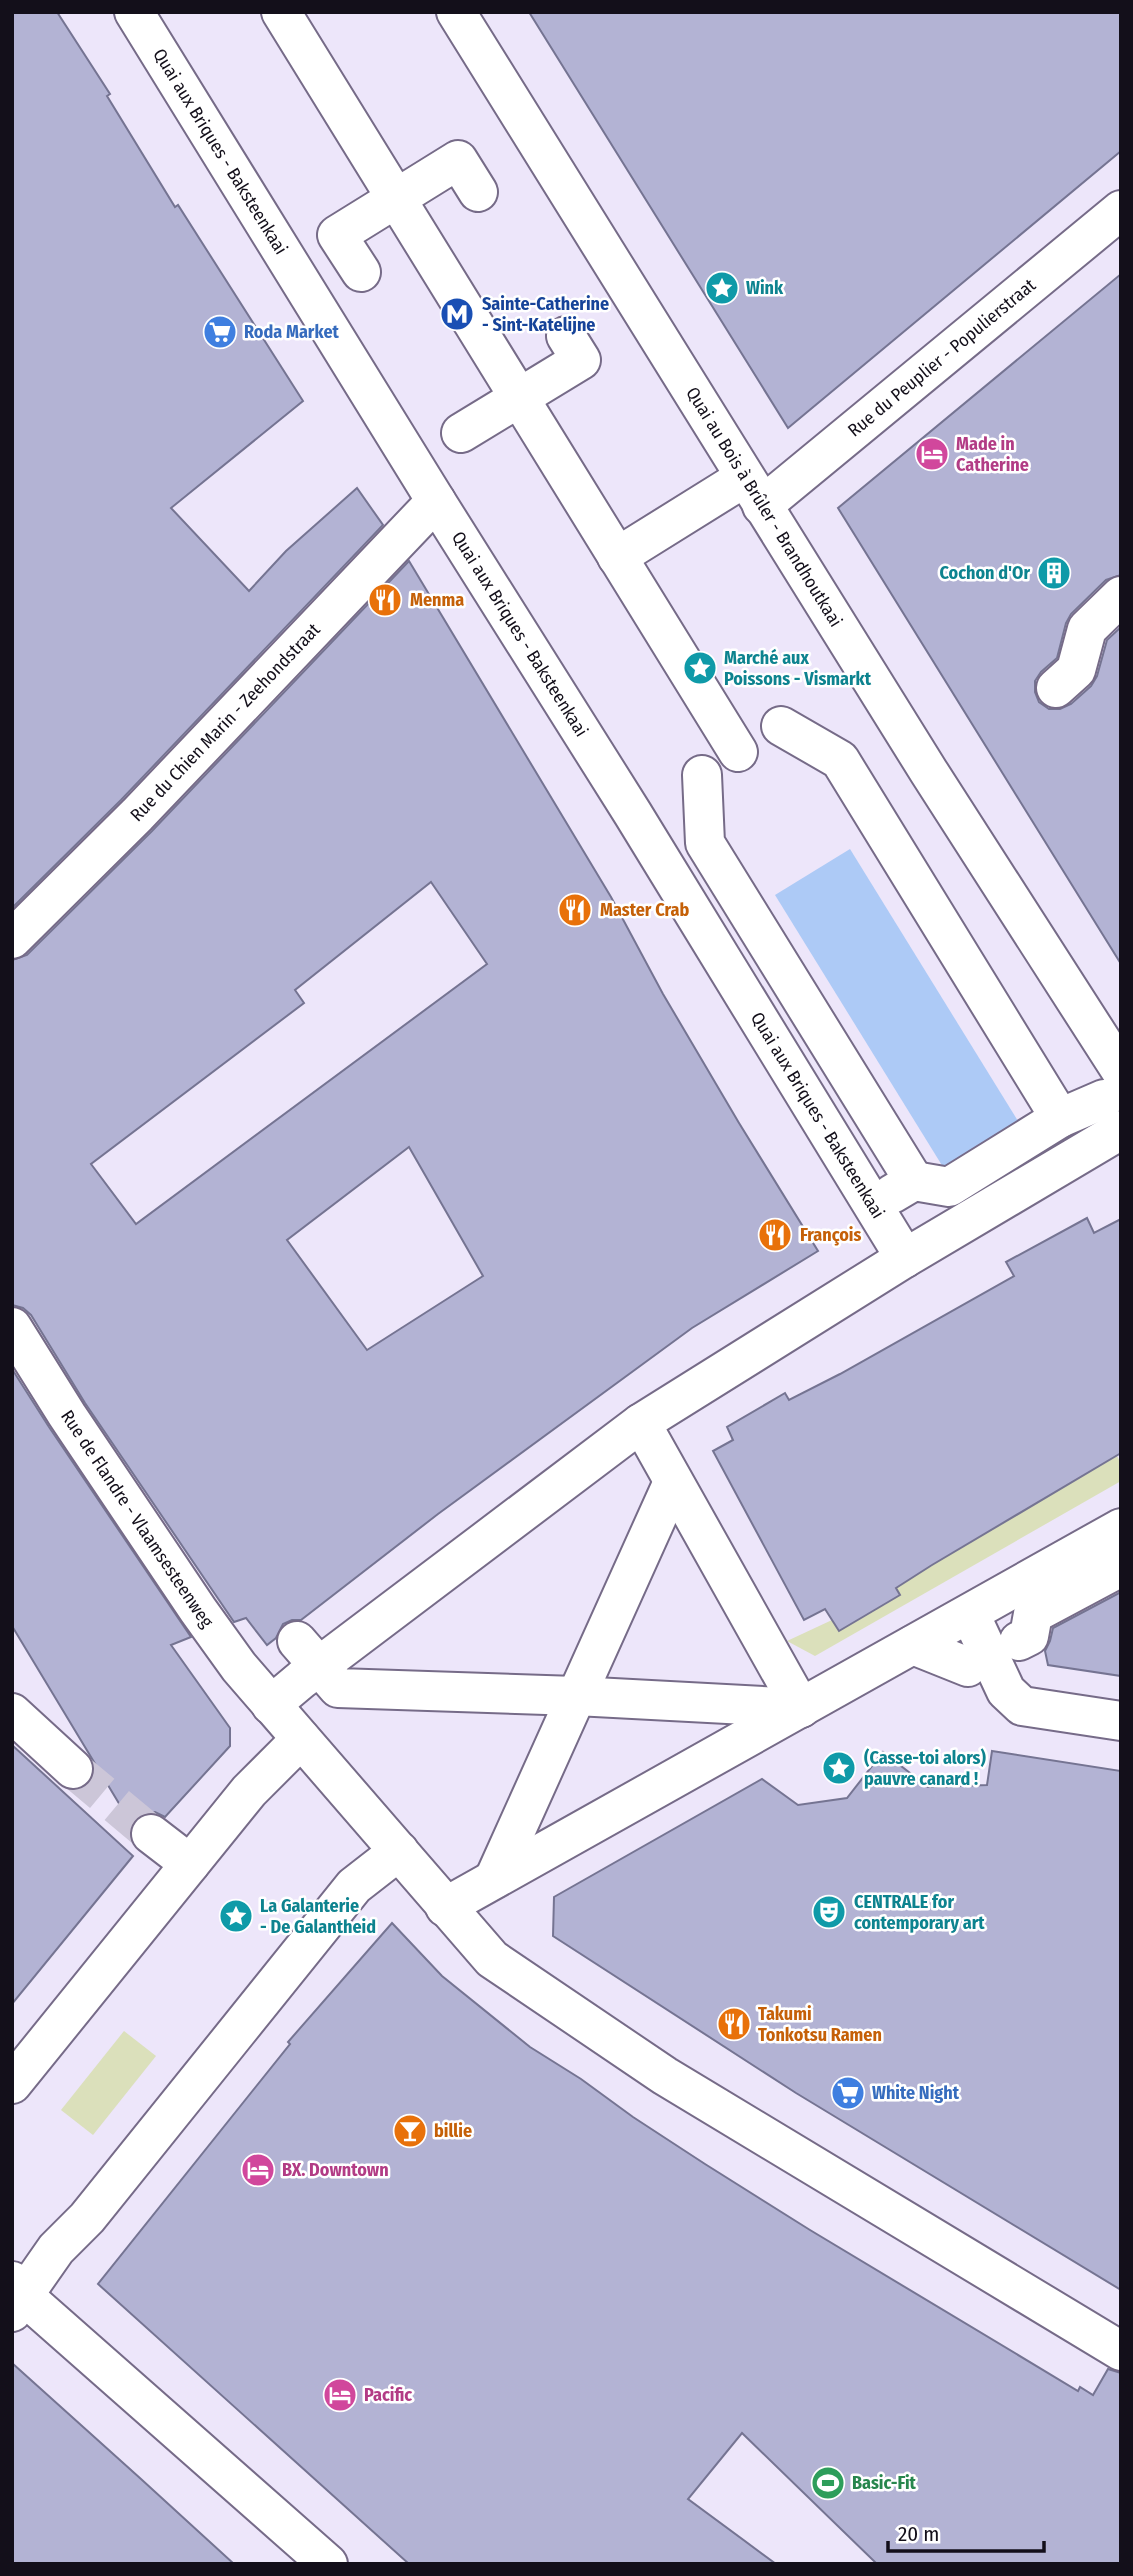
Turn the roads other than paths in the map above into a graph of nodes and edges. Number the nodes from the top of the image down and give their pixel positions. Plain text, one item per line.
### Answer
1 (134, 12) edge
2 (281, 12) edge
3 (456, 12) edge
4 (478, 192) dead end
5 (396, 199) junction
6 (1121, 209) edge
7 (361, 272) dead end
8 (566, 336) dead end
9 (519, 398) junction
10 (424, 456) dead end
11 (747, 496) junction
12 (436, 501) junction
13 (617, 557) junction
14 (1121, 596) edge
15 (1056, 688) dead end
16 (738, 752) junction
17 (12, 939) edge
18 (1115, 1100) edge
19 (1060, 1118) junction
20 (905, 1258) junction
21 (12, 1327) edge
22 (640, 1423) junction
23 (673, 1482) junction
24 (1121, 1528) edge
25 (1121, 1567) edge
26 (970, 1614) junction
27 (1019, 1641) dead end
28 (913, 1645) junction
29 (308, 1654) junction
30 (968, 1667) dead end
31 (576, 1696) junction
32 (271, 1705) junction
33 (801, 1708) junction
34 (12, 1713) edge
35 (1121, 1721) edge
36 (301, 1739) junction
37 (73, 1769) tunnel mouth
38 (152, 1834) tunnel mouth
39 (399, 1851) junction
40 (190, 1864) junction
41 (494, 1879) junction
42 (444, 1907) junction
43 (12, 2084) edge
44 (16, 2296) edge
45 (1121, 2351) edge
46 (328, 2564) edge

1 - 12 street, Quai aux Briques - Baksteenkaai
2 - 5 street
3 - 11 street, Quai au Bois à Brûler - Brandhoutkaai
4 - 5 street
5 - 7 street
5 - 9 street
6 - 11 street, Rue du Peuplier - Populierstraat
8 - 9 street
9 - 10 street
9 - 13 street
11 - 13 street, Rue du Peuplier - Populierstraat
11 - 18 street, Quai au Bois à Brûler - Brandhoutkaai
12 - 17 street, Rue du Chien Marin - Zeehondstraat
12 - 20 street, Quai aux Briques - Baksteenkaai
13 - 16 street
14 - 15 street
16 - 19 street
16 - 19 street
18 - 19 street
18 - 20 street
20 - 22 street
21 - 32 street, Rue de Flandre - Vlaamsesteenweg
22 - 23 street
22 - 29 street
23 - 31 street
23 - 33 street
24 - 26 street
25 - 27 street
26 - 28 street
26 - 35 street
28 - 30 street
28 - 33 street
29 - 31 street
29 - 32 street
31 - 33 street
31 - 41 street
32 - 36 street, Rue de Flandre - Vlaamsesteenweg
33 - 41 street
34 - 37 street
36 - 39 street, Rue de Flandre - Vlaamsesteenweg
36 - 40 street
38 - 40 street
39 - 42 street, Rue de Flandre - Vlaamsesteenweg
39 - 44 street
40 - 43 street
41 - 42 street
42 - 45 street, Rue de Flandre - Vlaamsesteenweg
44 - 46 street

